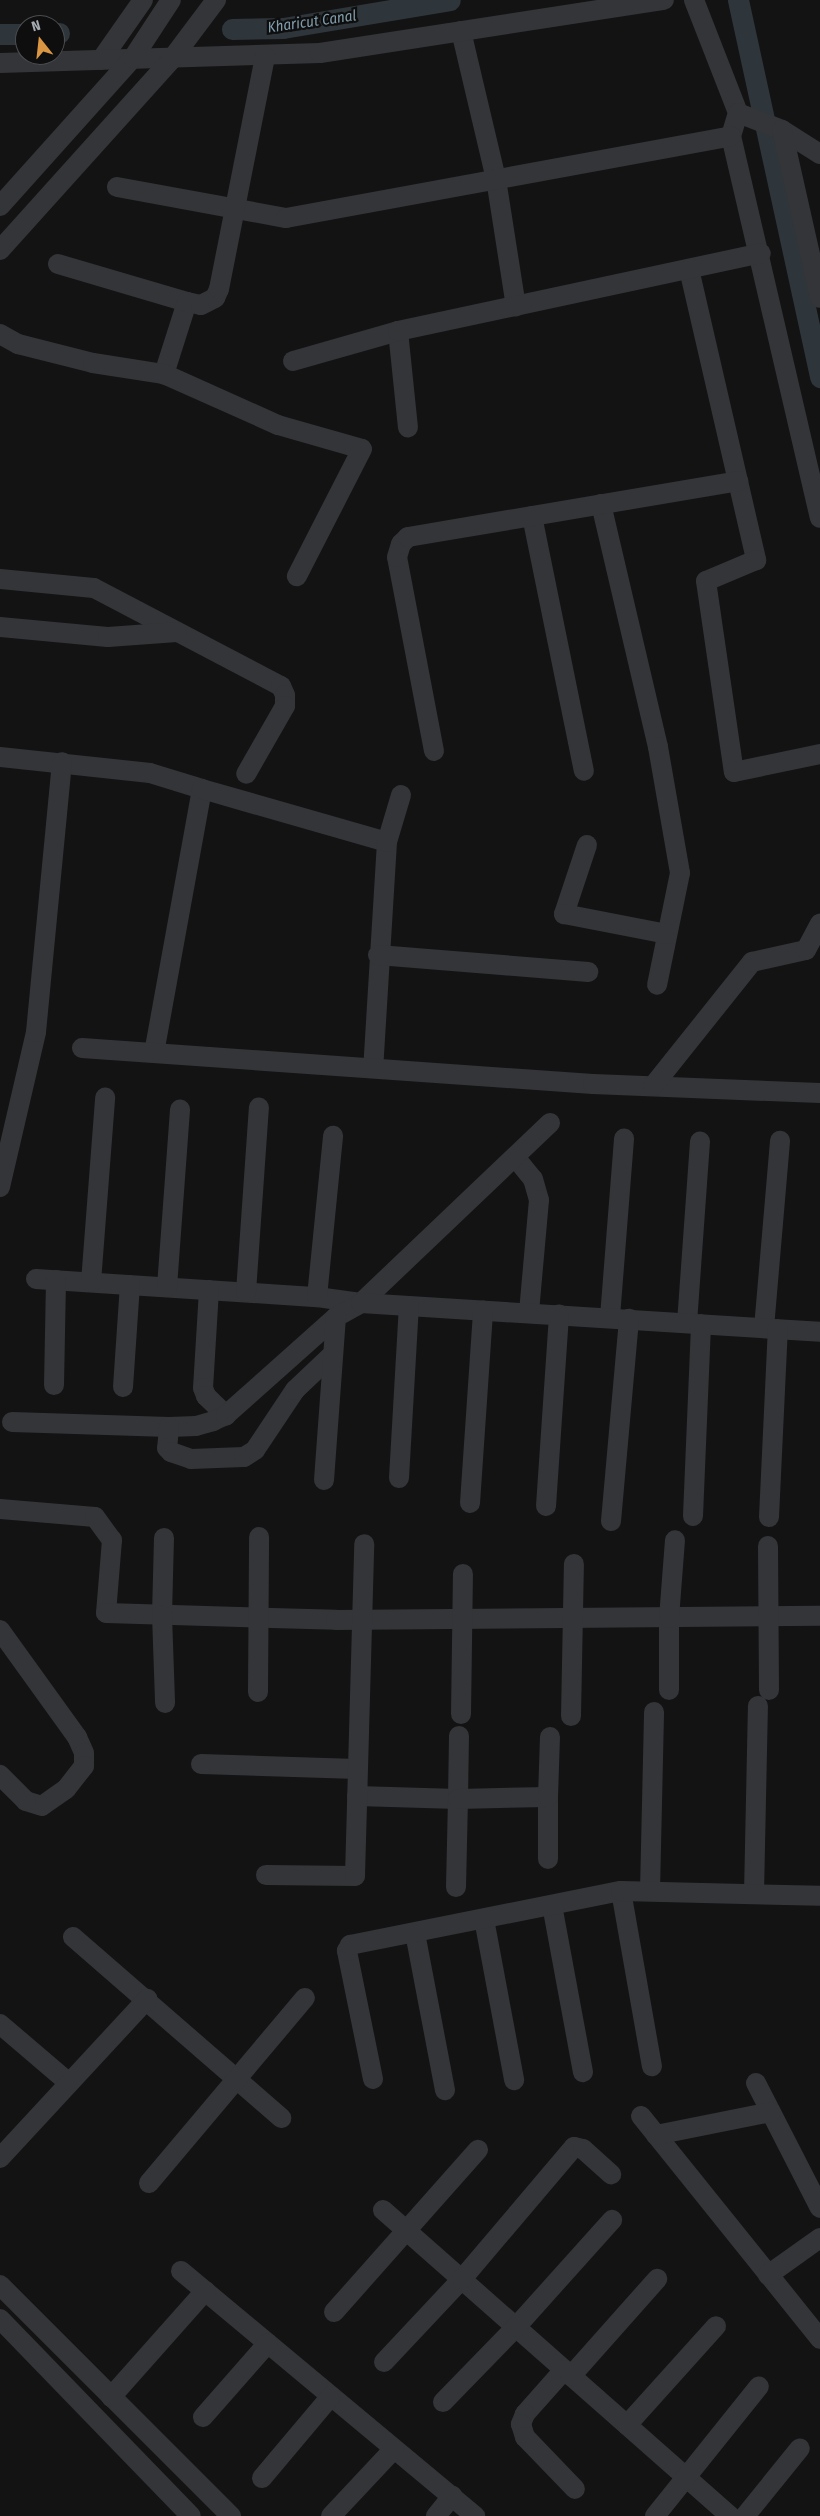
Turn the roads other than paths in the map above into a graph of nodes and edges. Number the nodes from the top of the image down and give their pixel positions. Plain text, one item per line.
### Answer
1 (143, 0) edge
2 (172, 0) edge
3 (216, 0) edge
4 (664, 0) edge
5 (694, 0) edge
6 (462, 31) junction
7 (265, 56) junction
8 (133, 58) junction
9 (101, 60) junction
10 (171, 60) junction
11 (0, 63) edge
12 (739, 113) junction
13 (781, 130) junction
14 (731, 136) junction
15 (820, 154) edge
16 (496, 179) junction
17 (117, 187) dead end
18 (1, 203) edge
19 (233, 208) junction
20 (0, 250) edge
21 (761, 253) junction
22 (58, 264) dead end
23 (689, 269) junction
24 (820, 298) edge
25 (187, 302) junction
26 (516, 306) junction
27 (398, 331) junction
28 (0, 334) edge
29 (293, 361) dead end
30 (164, 374) junction
31 (408, 427) dead end
32 (738, 481) junction
33 (601, 504) junction
34 (532, 516) junction
35 (820, 518) edge
36 (297, 576) dead end
37 (0, 579) edge
38 (0, 627) edge
39 (178, 632) junction
40 (434, 751) dead end
41 (820, 754) edge
42 (0, 757) edge
43 (62, 762) junction
44 (584, 771) dead end
45 (246, 774) dead end
46 (202, 789) junction
47 (401, 795) dead end
48 (387, 842) junction
49 (587, 846) dead end
50 (820, 924) edge
51 (668, 934) junction
52 (378, 955) junction
53 (588, 972) dead end
54 (657, 985) dead end
55 (82, 1048) dead end
56 (154, 1053) junction
57 (373, 1068) junction
58 (653, 1086) junction
59 (820, 1092) edge
60 (104, 1098) dead end
61 (259, 1107) dead end
62 (180, 1110) dead end
63 (550, 1123) dead end
64 (333, 1136) dead end
65 (624, 1139) dead end
66 (780, 1141) dead end
67 (700, 1142) dead end
68 (515, 1157) junction
69 (0, 1187) edge
70 (36, 1278) dead end
71 (56, 1280) junction
72 (91, 1282) junction
73 (130, 1285) junction
74 (167, 1287) junction
75 (209, 1290) junction
76 (246, 1292) junction
77 (317, 1297) junction
78 (361, 1303) junction
79 (409, 1306) junction
80 (483, 1310) junction
81 (529, 1313) junction
82 (559, 1314) junction
83 (336, 1317) junction
84 (620, 1318) junction
85 (694, 1323) junction
86 (771, 1329) junction
87 (820, 1332) edge
88 (332, 1354) junction
89 (54, 1385) dead end
90 (123, 1387) dead end
91 (226, 1415) junction
92 (12, 1422) dead end
93 (169, 1427) junction
94 (399, 1478) dead end
95 (324, 1480) dead end
96 (470, 1503) dead end
97 (546, 1506) dead end
98 (0, 1509) edge
99 (693, 1516) dead end
100 (769, 1517) dead end
101 (611, 1522) dead end
102 (259, 1537) dead end
103 (164, 1538) dead end
104 (675, 1540) dead end
105 (364, 1544) dead end
106 (768, 1546) dead end
107 (574, 1564) dead end
108 (463, 1574) dead end
109 (162, 1615) junction
110 (820, 1616) edge
111 (768, 1617) junction
112 (259, 1618) junction
113 (573, 1618) junction
114 (669, 1618) junction
115 (463, 1619) junction
116 (362, 1620) junction
117 (0, 1630) edge
118 (669, 1690) dead end
119 (258, 1692) dead end
120 (165, 1703) dead end
121 (654, 1712) dead end
122 (461, 1714) dead end
123 (571, 1716) dead end
124 (459, 1736) dead end
125 (550, 1737) dead end
126 (201, 1764) dead end
127 (357, 1769) junction
128 (0, 1776) edge
129 (357, 1796) junction
130 (548, 1797) junction
131 (458, 1798) junction
132 (548, 1859) dead end
133 (266, 1875) dead end
134 (456, 1887) dead end
135 (621, 1891) junction
136 (650, 1891) junction
137 (754, 1894) junction
138 (820, 1896) edge
139 (552, 1905) junction
140 (484, 1918) junction
141 (415, 1933) junction
142 (73, 1937) dead end
143 (305, 1998) dead end
144 (147, 1999) junction
145 (0, 2024) edge
146 (652, 2066) dead end
147 (583, 2072) dead end
148 (373, 2079) dead end
149 (237, 2080) junction
150 (514, 2080) dead end
151 (69, 2083) junction
152 (756, 2083) dead end
153 (445, 2090) dead end
154 (771, 2112) junction
155 (641, 2116) dead end
156 (281, 2118) dead end
157 (656, 2135) junction
158 (478, 2150) dead end
159 (0, 2158) edge
160 (611, 2174) dead end
161 (149, 2184) dead end
162 (820, 2208) edge
163 (383, 2210) dead end
164 (612, 2220) dead end
165 (406, 2231) junction
166 (820, 2238) edge
167 (181, 2271) dead end
168 (768, 2275) junction
169 (657, 2278) dead end
170 (462, 2279) junction
171 (0, 2285) edge
172 (205, 2291) junction
173 (334, 2312) dead end
174 (0, 2319) edge
175 (716, 2326) dead end
176 (516, 2327) junction
177 (818, 2333) edge
178 (268, 2343) junction
179 (384, 2362) dead end
180 (568, 2373) junction
181 (759, 2386) dead end
182 (331, 2396) junction
183 (111, 2397) junction
184 (443, 2402) dead end
185 (203, 2417) dead end
186 (627, 2425) junction
187 (394, 2448) junction
188 (800, 2448) dead end
189 (686, 2477) junction
190 (262, 2478) dead end
191 (575, 2489) dead end
192 (452, 2496) junction
193 (191, 2516) edge
194 (231, 2516) edge
195 (331, 2516) edge
196 (436, 2516) edge
197 (475, 2516) edge
198 (654, 2516) edge
199 (730, 2516) edge
200 (745, 2516) edge

1 - 9 street
2 - 8 street
3 - 10 street
4 - 6 street
5 - 12 street
6 - 7 street
6 - 16 street
7 - 10 street
7 - 19 street
8 - 9 street
8 - 10 street
8 - 18 street
9 - 11 street
10 - 20 street
12 - 13 street
12 - 14 street
13 - 15 street
13 - 24 street
14 - 16 street
14 - 21 street
16 - 19 street
16 - 26 street
17 - 19 street
19 - 25 street
21 - 23 street
21 - 35 street
22 - 25 street
23 - 26 street
23 - 32 street
25 - 30 street
26 - 27 street
27 - 29 street
27 - 31 street
28 - 30 street
30 - 36 street
32 - 33 street
32 - 41 street
33 - 34 street
33 - 51 street
34 - 40 street
34 - 44 street
37 - 39 street
38 - 39 street
39 - 45 street
42 - 43 street
43 - 46 street
43 - 69 street
46 - 48 street
46 - 56 street
47 - 48 street
48 - 52 street
49 - 51 street
50 - 58 street
51 - 54 street
52 - 53 street
52 - 57 street
55 - 56 street
56 - 57 street
57 - 58 street
58 - 59 street
60 - 72 street
61 - 76 street
62 - 74 street
63 - 68 street
64 - 77 street
65 - 84 street
66 - 86 street
67 - 85 street
68 - 78 street
68 - 81 street
70 - 71 street
71 - 72 street
71 - 89 street
72 - 73 street
73 - 74 street
73 - 90 street
74 - 75 street
75 - 76 street
75 - 91 street
76 - 77 street
77 - 78 street
78 - 79 street
78 - 83 street
79 - 80 street
79 - 94 street
80 - 81 street
80 - 96 street
81 - 82 street
82 - 84 street
82 - 97 street
83 - 88 street
83 - 91 street
84 - 85 street
84 - 101 street
85 - 86 street
85 - 99 street
86 - 87 street
86 - 100 street
88 - 93 street
88 - 95 street
91 - 93 street
92 - 93 street
98 - 109 street
102 - 112 street
103 - 109 street
104 - 114 street
105 - 116 street
106 - 111 street
107 - 113 street
108 - 115 street
109 - 112 street
109 - 120 street
110 - 111 street
111 - 114 street
111 - 137 street
112 - 116 street
112 - 119 street
113 - 114 street
113 - 115 street
113 - 123 street
114 - 118 street
115 - 116 street
115 - 122 street
116 - 127 street
117 - 128 street
121 - 136 street
124 - 131 street
125 - 130 street
126 - 127 street
127 - 129 street
129 - 131 street
129 - 133 street
130 - 131 street
130 - 132 street
131 - 134 street
135 - 136 street
135 - 139 street
135 - 146 street
136 - 137 street
137 - 138 street
139 - 140 street
139 - 147 street
140 - 141 street
140 - 150 street
141 - 148 street
141 - 153 street
142 - 144 street
143 - 149 street
144 - 149 street
144 - 151 street
145 - 151 street
149 - 156 street
149 - 161 street
151 - 159 street
152 - 154 street
154 - 157 street
154 - 162 street
155 - 157 street
157 - 168 street
158 - 165 street
160 - 170 street
163 - 165 street
164 - 176 street
165 - 170 street
165 - 173 street
166 - 168 street
167 - 172 street
168 - 177 street
169 - 180 street
170 - 176 street
170 - 179 street
171 - 183 street
172 - 178 street
172 - 183 street
174 - 193 street
175 - 186 street
176 - 180 street
176 - 184 street
178 - 182 street
178 - 185 street
180 - 186 street
180 - 191 street
181 - 189 street
182 - 187 street
182 - 190 street
183 - 194 street
186 - 189 street
187 - 192 street
187 - 195 street
188 - 200 street
189 - 198 street
189 - 199 street
192 - 196 street
192 - 197 street

